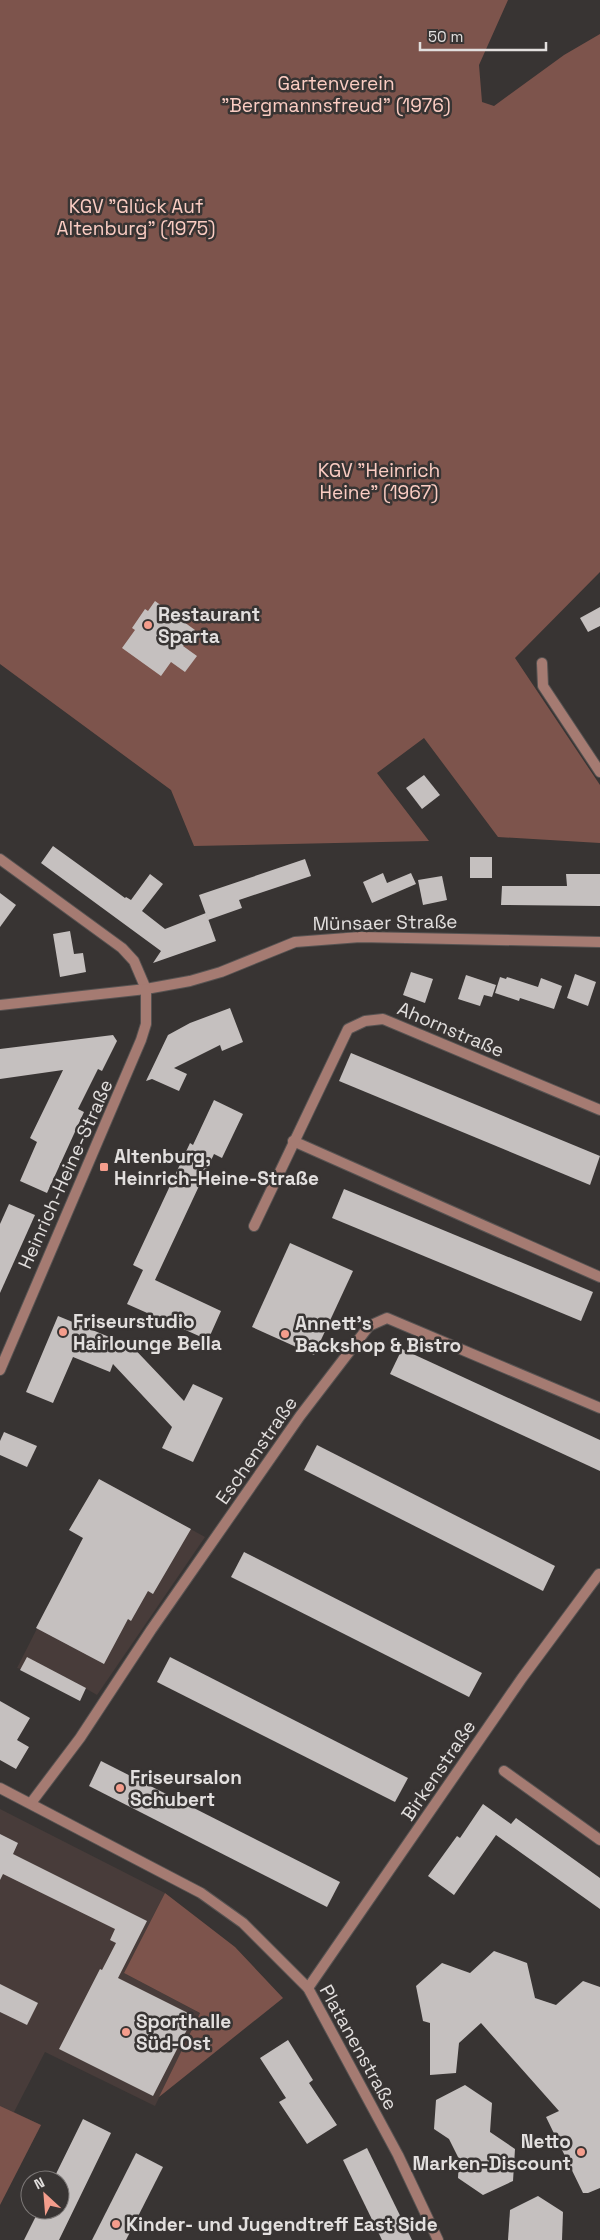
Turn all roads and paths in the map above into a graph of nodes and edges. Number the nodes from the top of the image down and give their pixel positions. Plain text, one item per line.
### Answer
1 (542, 663) dead end
2 (600, 772) edge
3 (0, 859) edge
4 (600, 942) edge
5 (146, 989) junction
6 (0, 1005) edge
7 (600, 1110) edge
8 (293, 1141) junction
9 (254, 1226) dead end
10 (600, 1277) edge
11 (0, 1370) edge
12 (600, 1408) edge
13 (599, 1574) edge
14 (504, 1771) dead end
15 (0, 1788) edge
16 (31, 1803) junction
17 (600, 1840) edge
18 (308, 1988) junction
19 (438, 2240) edge

1 - 2 street
3 - 5 street
4 - 5 street, Münsaer Straße
5 - 6 street, Münsaer Straße
5 - 11 street, Heinrich-Heine-Straße
7 - 8 street, Ahornstraße
8 - 9 street, Ahornstraße
8 - 10 street
12 - 16 street, Eschenstraße
13 - 18 street, Birkenstraße
14 - 17 street
15 - 16 street, Platanenstraße
16 - 18 street, Platanenstraße
18 - 19 street, Platanenstraße

